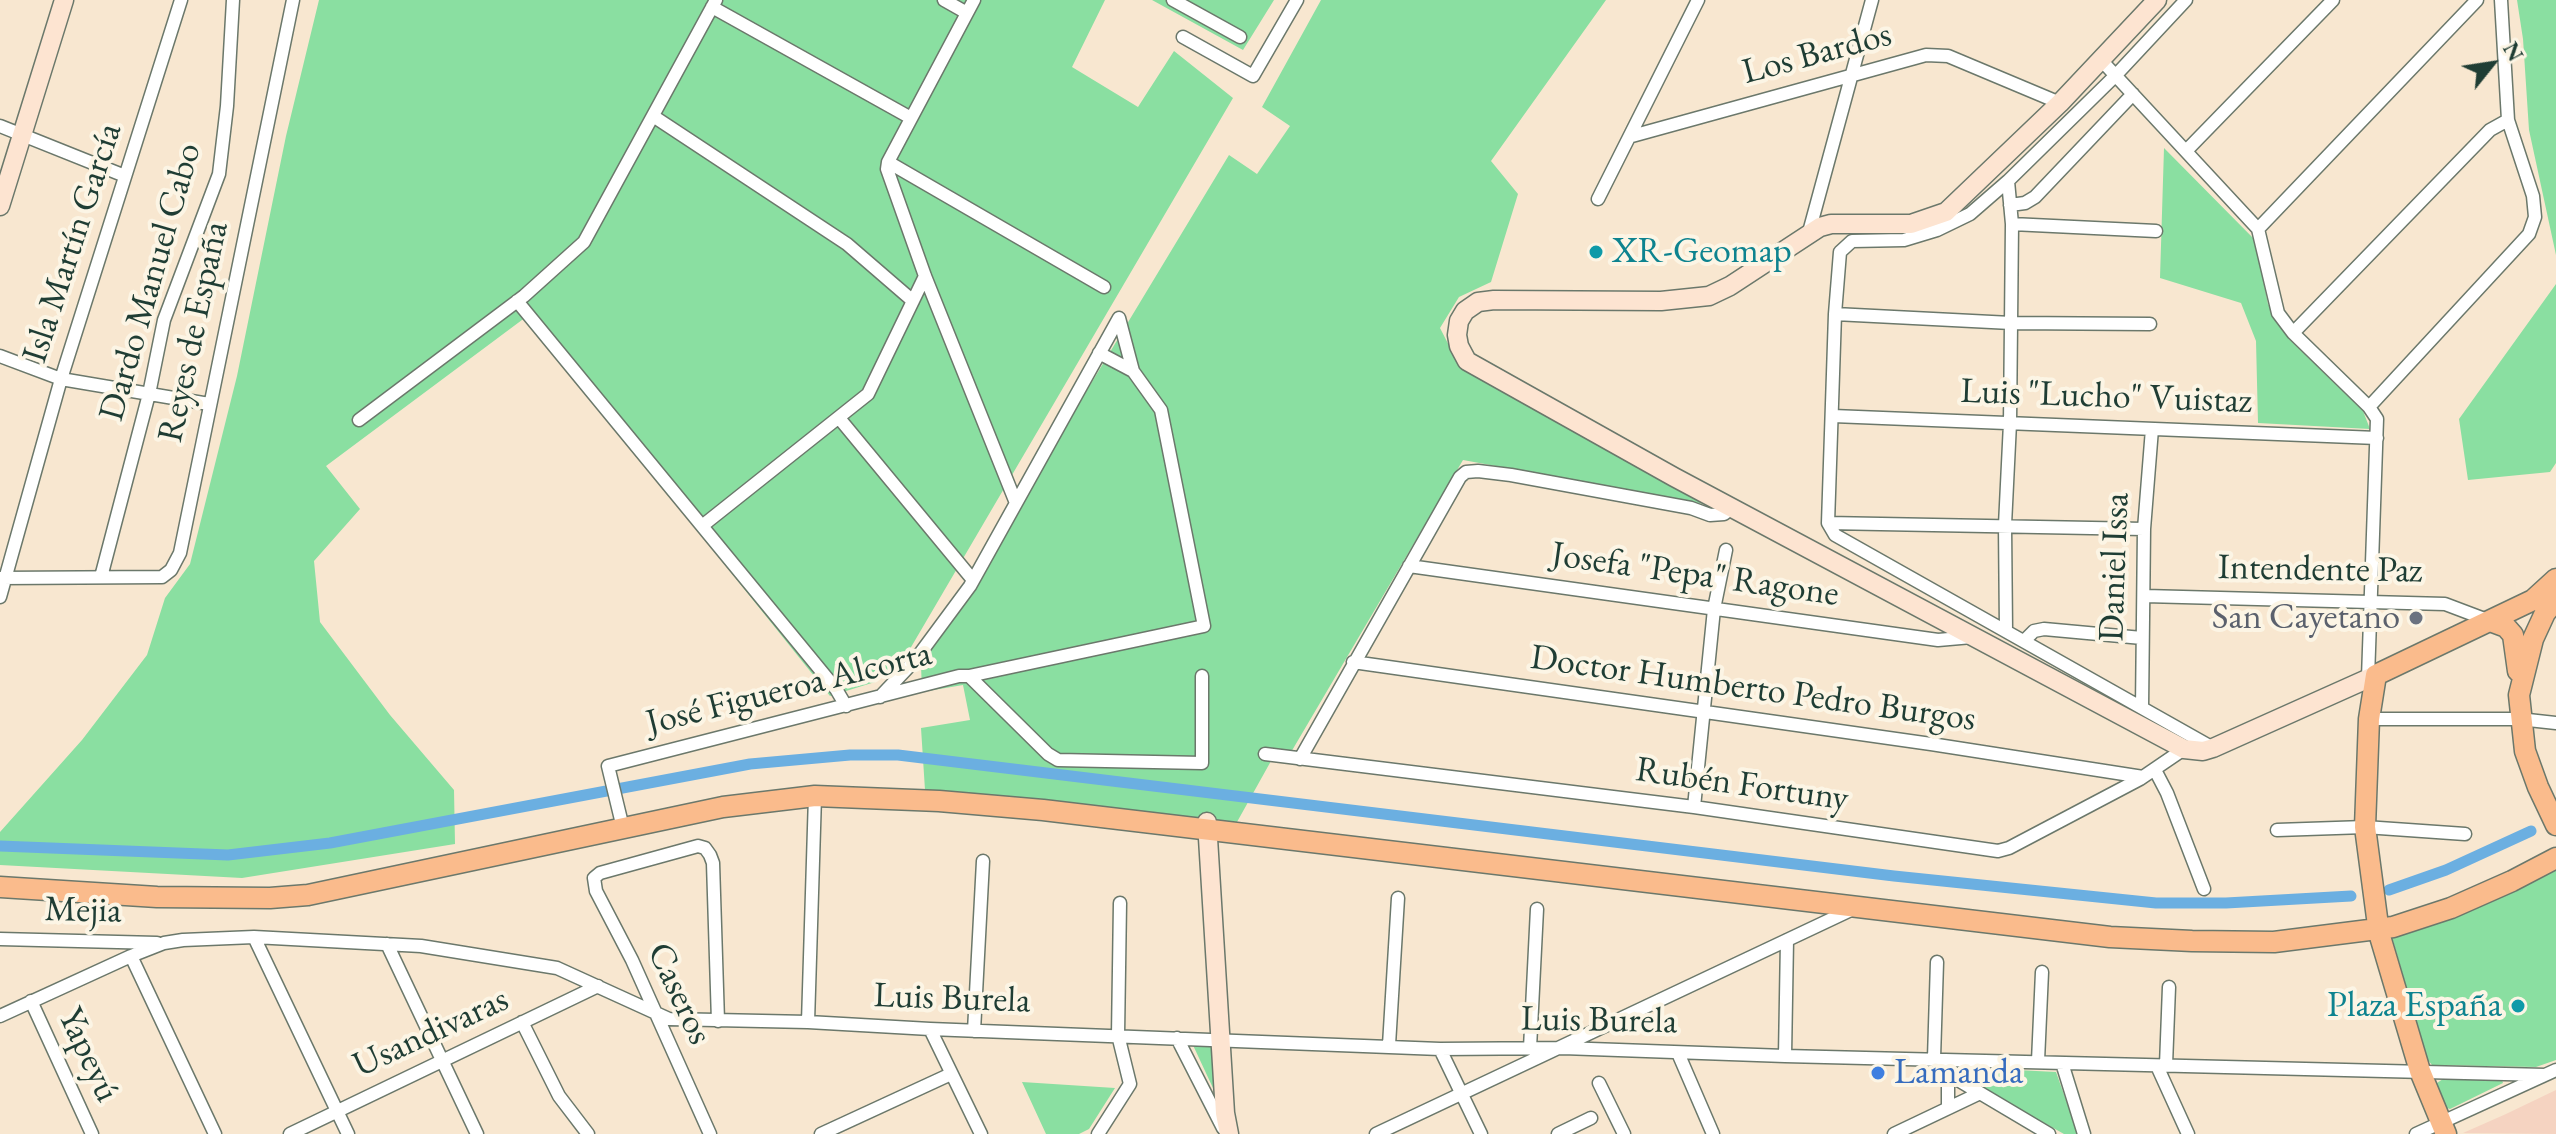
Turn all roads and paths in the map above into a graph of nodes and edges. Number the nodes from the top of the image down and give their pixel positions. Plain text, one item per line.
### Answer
1 (64, 0) edge
2 (181, 0) edge
3 (233, 0) edge
4 (293, 0) edge
5 (944, 0) edge
6 (974, 0) edge
7 (1173, 0) edge
8 (1297, 0) edge
9 (1698, 0) edge
10 (1872, 0) edge
11 (2157, 0) edge
12 (2186, 0) edge
13 (2333, 0) edge
14 (2477, 0) edge
15 (2501, 0) edge
16 (714, 4) edge
17 (967, 13) junction
18 (1183, 37) dead end
19 (1240, 37) dead end
20 (2102, 61) junction
21 (1853, 74) junction
22 (2116, 75) junction
23 (2133, 94) junction
24 (2060, 103) junction
25 (653, 116) junction
26 (911, 118) junction
27 (2508, 120) junction
28 (0, 126) edge
29 (1632, 136) junction
30 (21, 137) junction
31 (2186, 151) junction
32 (888, 162) junction
33 (125, 176) junction
34 (2008, 181) junction
35 (1598, 199) dead end
36 (2010, 205) junction
37 (0, 206) edge
38 (2012, 224) junction
39 (2258, 229) junction
40 (2156, 231) dead end
41 (1809, 232) junction
42 (925, 276) junction
43 (1104, 287) dead end
44 (517, 301) junction
45 (913, 301) junction
46 (1835, 314) junction
47 (2011, 323) junction
48 (2150, 324) dead end
49 (2293, 333) junction
50 (1099, 353) junction
51 (0, 356) edge
52 (1133, 371) junction
53 (61, 379) junction
54 (149, 394) junction
55 (209, 404) junction
56 (2369, 407) junction
57 (1833, 416) junction
58 (839, 418) junction
59 (359, 420) dead end
60 (2010, 423) junction
61 (2152, 429) junction
62 (2377, 438) junction
63 (1016, 503) junction
64 (1732, 508) junction
65 (1828, 523) junction
66 (2005, 525) junction
67 (702, 526) junction
68 (2144, 529) junction
69 (1726, 550) dead end
70 (1409, 566) junction
71 (101, 577) junction
72 (2, 578) edge
73 (2556, 579) edge
74 (973, 580) junction
75 (2145, 596) junction
76 (0, 597) edge
77 (2556, 600) edge
78 (2371, 601) junction
79 (1714, 609) junction
80 (2490, 621) junction
81 (2006, 631) junction
82 (1972, 637) junction
83 (2142, 638) junction
84 (2024, 641) junction
85 (1353, 662) junction
86 (969, 676) junction
87 (1202, 676) dead end
88 (2372, 676) junction
89 (2519, 695) junction
90 (880, 697) junction
91 (846, 706) junction
92 (2142, 708) junction
93 (1703, 711) junction
94 (2369, 719) junction
95 (2519, 719) junction
96 (2556, 723) edge
97 (2213, 748) junction
98 (2184, 749) junction
99 (1265, 754) dead end
100 (1300, 759) junction
101 (2149, 774) junction
102 (815, 796) junction
103 (1694, 807) junction
104 (622, 825) junction
105 (1207, 825) junction
106 (2556, 825) edge
107 (2365, 827) junction
108 (2277, 830) dead end
109 (2465, 834) dead end
110 (2556, 847) edge
111 (2556, 858) edge
112 (983, 861) dead end
113 (0, 879) edge
114 (0, 887) edge
115 (2204, 889) dead end
116 (1398, 898) dead end
117 (1120, 903) dead end
118 (1858, 906) junction
119 (1537, 909) dead end
120 (2378, 923) junction
121 (254, 937) junction
122 (0, 939) edge
123 (1787, 940) junction
124 (164, 943) junction
125 (387, 944) junction
126 (131, 956) junction
127 (1937, 962) dead end
128 (2042, 972) dead end
129 (598, 986) junction
130 (2169, 987) dead end
131 (31, 1001) junction
132 (654, 1012) junction
133 (0, 1016) edge
134 (718, 1021) junction
135 (522, 1022) junction
136 (808, 1022) junction
137 (930, 1029) junction
138 (974, 1031) junction
139 (1118, 1035) junction
140 (1177, 1038) junction
141 (1221, 1040) junction
142 (1389, 1045) junction
143 (1530, 1048) junction
144 (1563, 1048) junction
145 (1440, 1049) junction
146 (1678, 1053) junction
147 (1785, 1056) junction
148 (1941, 1058) junction
149 (442, 1060) junction
150 (2038, 1061) junction
151 (2062, 1063) junction
152 (2162, 1065) junction
153 (2420, 1071) junction
154 (2551, 1072) edge
155 (951, 1074) junction
156 (1948, 1074) junction
157 (1599, 1083) dead end
158 (1978, 1094) junction
159 (1462, 1095) junction
160 (1948, 1108) junction
161 (337, 1111) junction
162 (1591, 1118) dead end
163 (2444, 1128) edge
164 (92, 1134) edge
165 (215, 1134) edge
166 (290, 1134) edge
167 (348, 1134) edge
168 (477, 1134) edge
169 (588, 1134) edge
170 (710, 1134) edge
171 (821, 1134) edge
172 (981, 1134) edge
173 (1098, 1134) edge
174 (1228, 1134) edge
175 (1376, 1134) edge
176 (1481, 1134) edge
177 (1558, 1134) edge
178 (1624, 1134) edge
179 (1713, 1134) edge
180 (1894, 1134) edge
181 (2049, 1134) edge
182 (2084, 1134) edge
183 (2188, 1134) edge
184 (2416, 1134) edge

1 - 30 main road
2 - 33 street, Isla Martín García
3 - 54 street, Dardo Manuel Cabo
4 - 55 street, Reyes de España
5 - 17 street
6 - 17 street
7 - 19 street
8 - 18 street
9 - 29 street
10 - 21 street
11 - 20 main road
12 - 22 street
13 - 31 street
14 - 39 street
15 - 27 street
16 - 25 street
16 - 26 street
17 - 26 street
20 - 22 street
20 - 24 main road
21 - 24 street, Los Bardos
21 - 29 street, Los Bardos
21 - 41 street
22 - 23 street
22 - 34 street
23 - 31 street
23 - 36 street
24 - 41 main road
25 - 44 street
25 - 45 street
26 - 32 street
27 - 49 street
27 - 56 street
28 - 30 street
29 - 35 street
30 - 33 street
30 - 37 main road
31 - 39 street
32 - 42 street
32 - 43 street
33 - 53 street, Isla Martín García
34 - 36 street
34 - 46 street
36 - 38 street
38 - 40 street
38 - 47 street
39 - 49 street
41 - 64 main road
42 - 45 street
42 - 63 street
44 - 59 street
44 - 67 street
45 - 58 street
46 - 47 street
46 - 57 street
47 - 48 street
47 - 60 street
49 - 56 street
50 - 52 street
50 - 52 street
50 - 63 street
51 - 53 street
52 - 86 street
53 - 54 street
53 - 72 street, Isla Martín García
54 - 55 street
54 - 71 street, Dardo Manuel Cabo
55 - 71 street, Reyes de España
56 - 62 street
57 - 60 street, Luis "Lucho" Vuistaz
57 - 65 street
58 - 67 street
58 - 74 street
60 - 61 street, Luis "Lucho" Vuistaz
60 - 66 street
61 - 62 street, Luis "Lucho" Vuistaz
61 - 68 street, Daniel Issa
62 - 78 street
63 - 74 street
64 - 70 street
64 - 82 main road
65 - 66 street
65 - 81 street
66 - 68 street
66 - 81 street
67 - 91 street
68 - 75 street, Daniel Issa
69 - 79 street
70 - 79 street, Josefa "Pepa" Ragone
70 - 85 street
71 - 72 street
72 - 76 street, Isla Martín García
73 - 80 main road
74 - 90 street
75 - 78 street, Intendente Paz
75 - 83 street, Daniel Issa
77 - 89 main road
78 - 80 street, Intendente Paz
78 - 88 street
79 - 82 street, Josefa "Pepa" Ragone
79 - 93 street
80 - 88 main road
80 - 89 main road
81 - 84 street
82 - 98 main road
83 - 84 street
83 - 92 street, Daniel Issa
84 - 92 street
85 - 93 street, Doctor Humberto Pedro Burgos
85 - 100 street
86 - 87 street, José Figueroa Alcorta
86 - 90 street, José Figueroa Alcorta
88 - 94 main road
88 - 97 main road
89 - 95 main road
90 - 91 street, José Figueroa Alcorta
91 - 104 street, José Figueroa Alcorta
92 - 97 street
93 - 101 street, Doctor Humberto Pedro Burgos
93 - 103 street
94 - 95 street
94 - 107 main road
95 - 96 street
95 - 106 main road
97 - 98 main road
98 - 101 street, Rubén Fortuny
99 - 100 street, Rubén Fortuny
100 - 103 street, Rubén Fortuny
101 - 103 street, Rubén Fortuny
101 - 115 street
102 - 104 main road
102 - 105 main road
102 - 136 street
104 - 105 main road
104 - 113 main road
104 - 114 main road
105 - 118 main road
105 - 120 main road
105 - 141 main road
107 - 108 street
107 - 109 street
107 - 120 main road
110 - 120 main road
111 - 120 main road
112 - 138 street
116 - 142 street
117 - 139 street
118 - 120 main road
118 - 123 street
119 - 143 street
120 - 153 main road
121 - 124 street, Luis Burela
121 - 125 street, Luis Burela
121 - 161 street
122 - 124 street, Mejia
123 - 144 street
123 - 147 street
124 - 126 street
125 - 129 street, Luis Burela
125 - 149 street
126 - 131 street
126 - 165 street
127 - 148 street
128 - 150 street
129 - 132 street, Luis Burela
129 - 135 street, Usandivaras
130 - 152 street
131 - 133 street
131 - 164 street, Yapeyú
132 - 134 street, Luis Burela
132 - 134 street, Caseros
132 - 170 street, Caseros
134 - 136 street, Luis Burela
135 - 149 street, Usandivaras
135 - 169 street
136 - 137 street, Luis Burela
137 - 138 street, Luis Burela
137 - 155 street
138 - 139 street, Luis Burela
139 - 140 street, Luis Burela
139 - 173 street
140 - 141 street, Luis Burela
140 - 174 street
141 - 142 street, Luis Burela
141 - 174 main road
142 - 145 street, Luis Burela
143 - 144 street, Luis Burela
143 - 145 street, Luis Burela
144 - 146 street, Luis Burela
144 - 159 street
145 - 159 street
146 - 147 street, Luis Burela
146 - 179 street
147 - 148 street, Luis Burela
148 - 150 street, Luis Burela
148 - 156 street
149 - 161 street, Usandivaras
149 - 168 street
150 - 151 street, Luis Burela
151 - 152 street, Luis Burela
151 - 182 street
152 - 153 street, Luis Burela
152 - 183 street
153 - 154 street, Luis Burela
153 - 163 main road
154 - 163 street
155 - 171 street
155 - 172 street
156 - 158 street
156 - 160 street
157 - 178 street
158 - 160 street
158 - 181 street
159 - 175 street
159 - 176 street
160 - 180 street
161 - 166 street, Usandivaras
161 - 167 street
162 - 177 street
163 - 184 street

